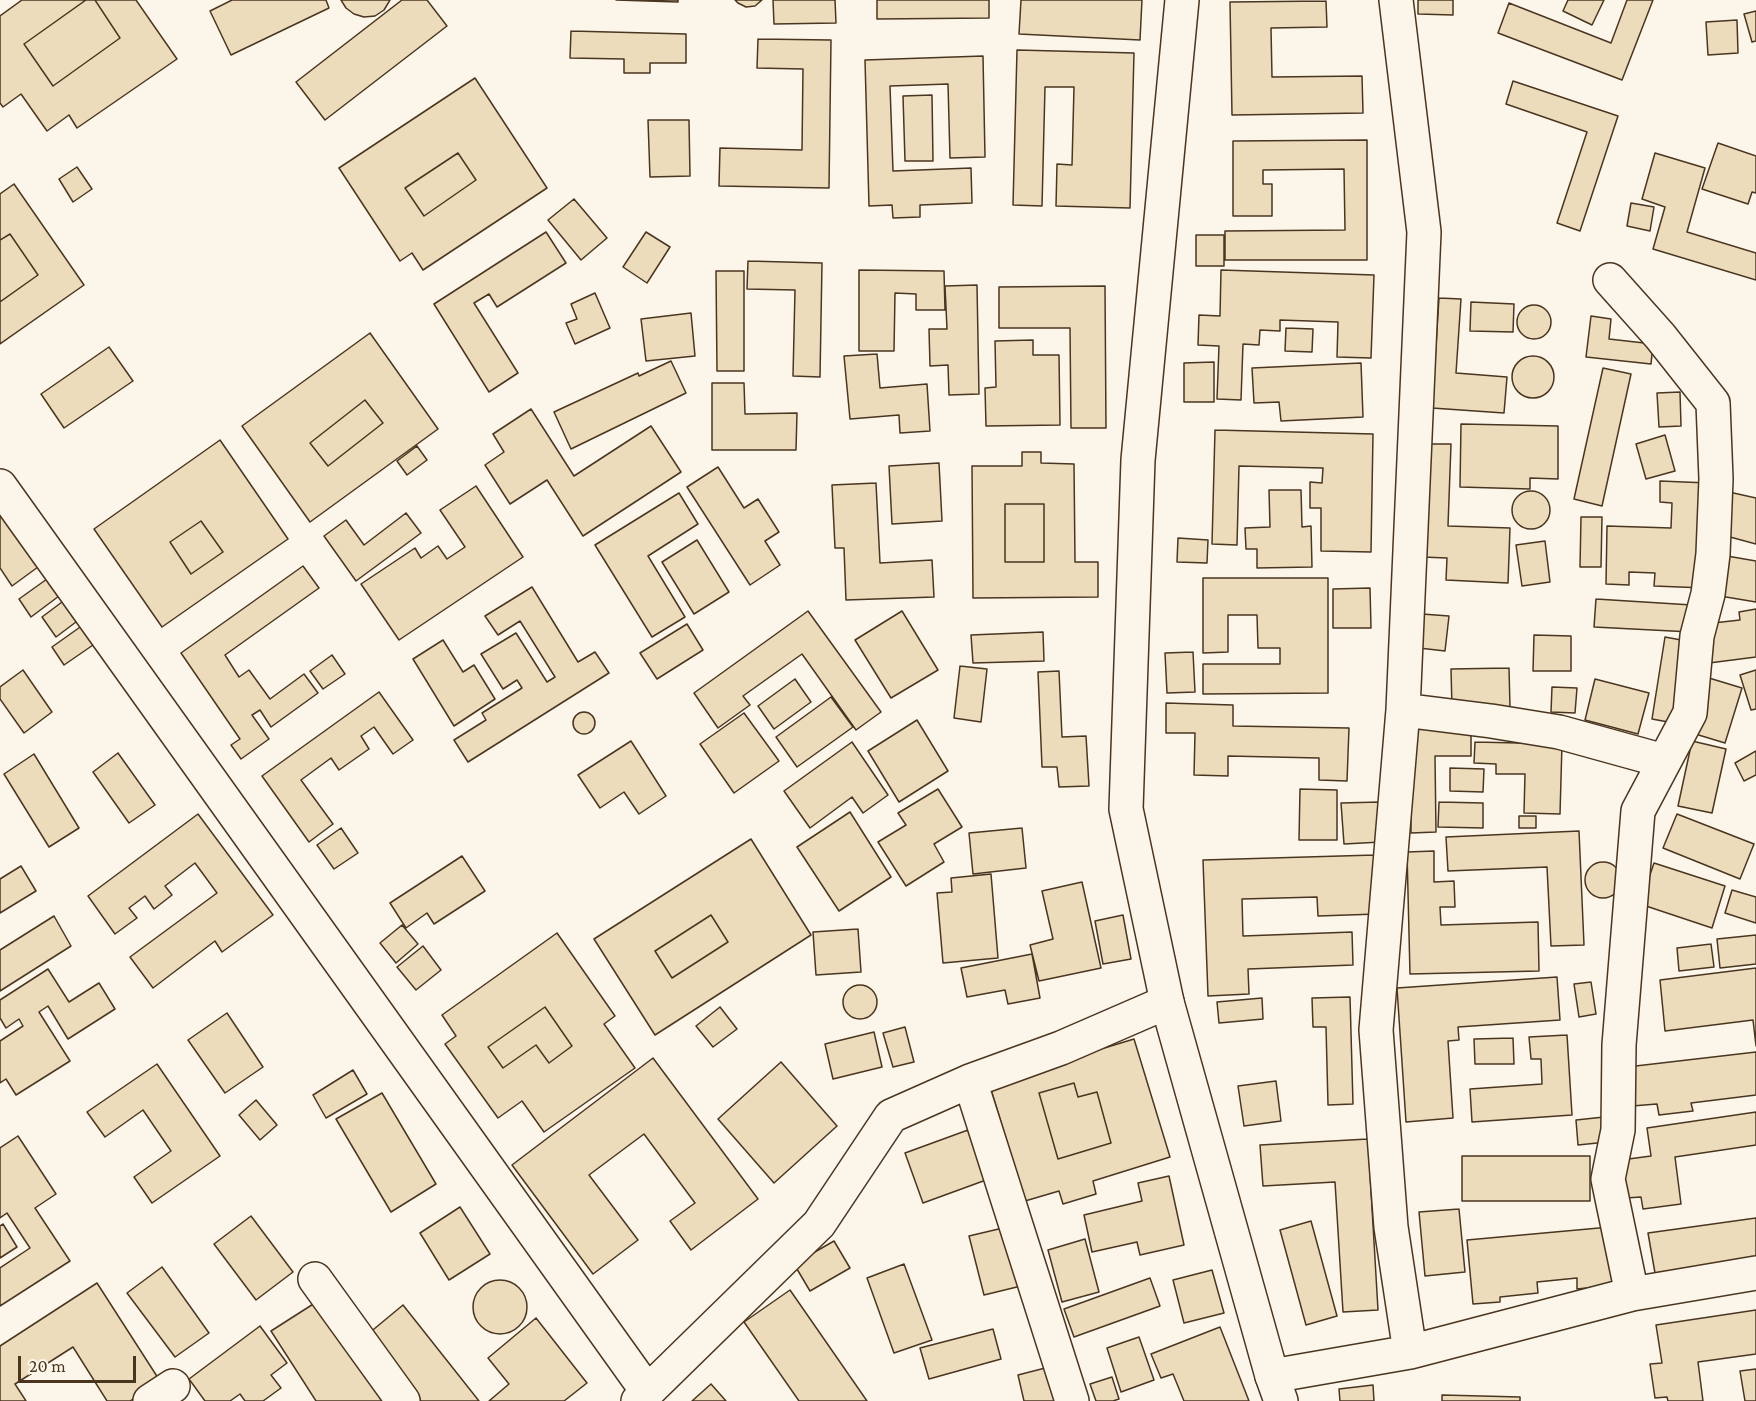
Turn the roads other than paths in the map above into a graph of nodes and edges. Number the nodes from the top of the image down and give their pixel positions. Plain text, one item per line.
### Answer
1 (1182, 0) edge
2 (1396, 0) edge
3 (1610, 280) dead end
4 (0, 486) edge
5 (1403, 710) junction
6 (1664, 761) junction
7 (1167, 1002) junction
8 (970, 1081) junction
9 (1756, 1273) edge
10 (315, 1279) dead end
11 (1632, 1294) junction
12 (1410, 1352) junction
13 (1277, 1389) edge
14 (643, 1396) edge
15 (403, 1401) edge
16 (1072, 1401) edge

1 - 7 street
2 - 5 street
3 - 6 street
4 - 14 street
5 - 6 street
5 - 12 street
6 - 11 street
7 - 8 street
7 - 13 street
8 - 14 street
8 - 16 street
9 - 11 street
10 - 15 street
11 - 12 street
12 - 13 street

